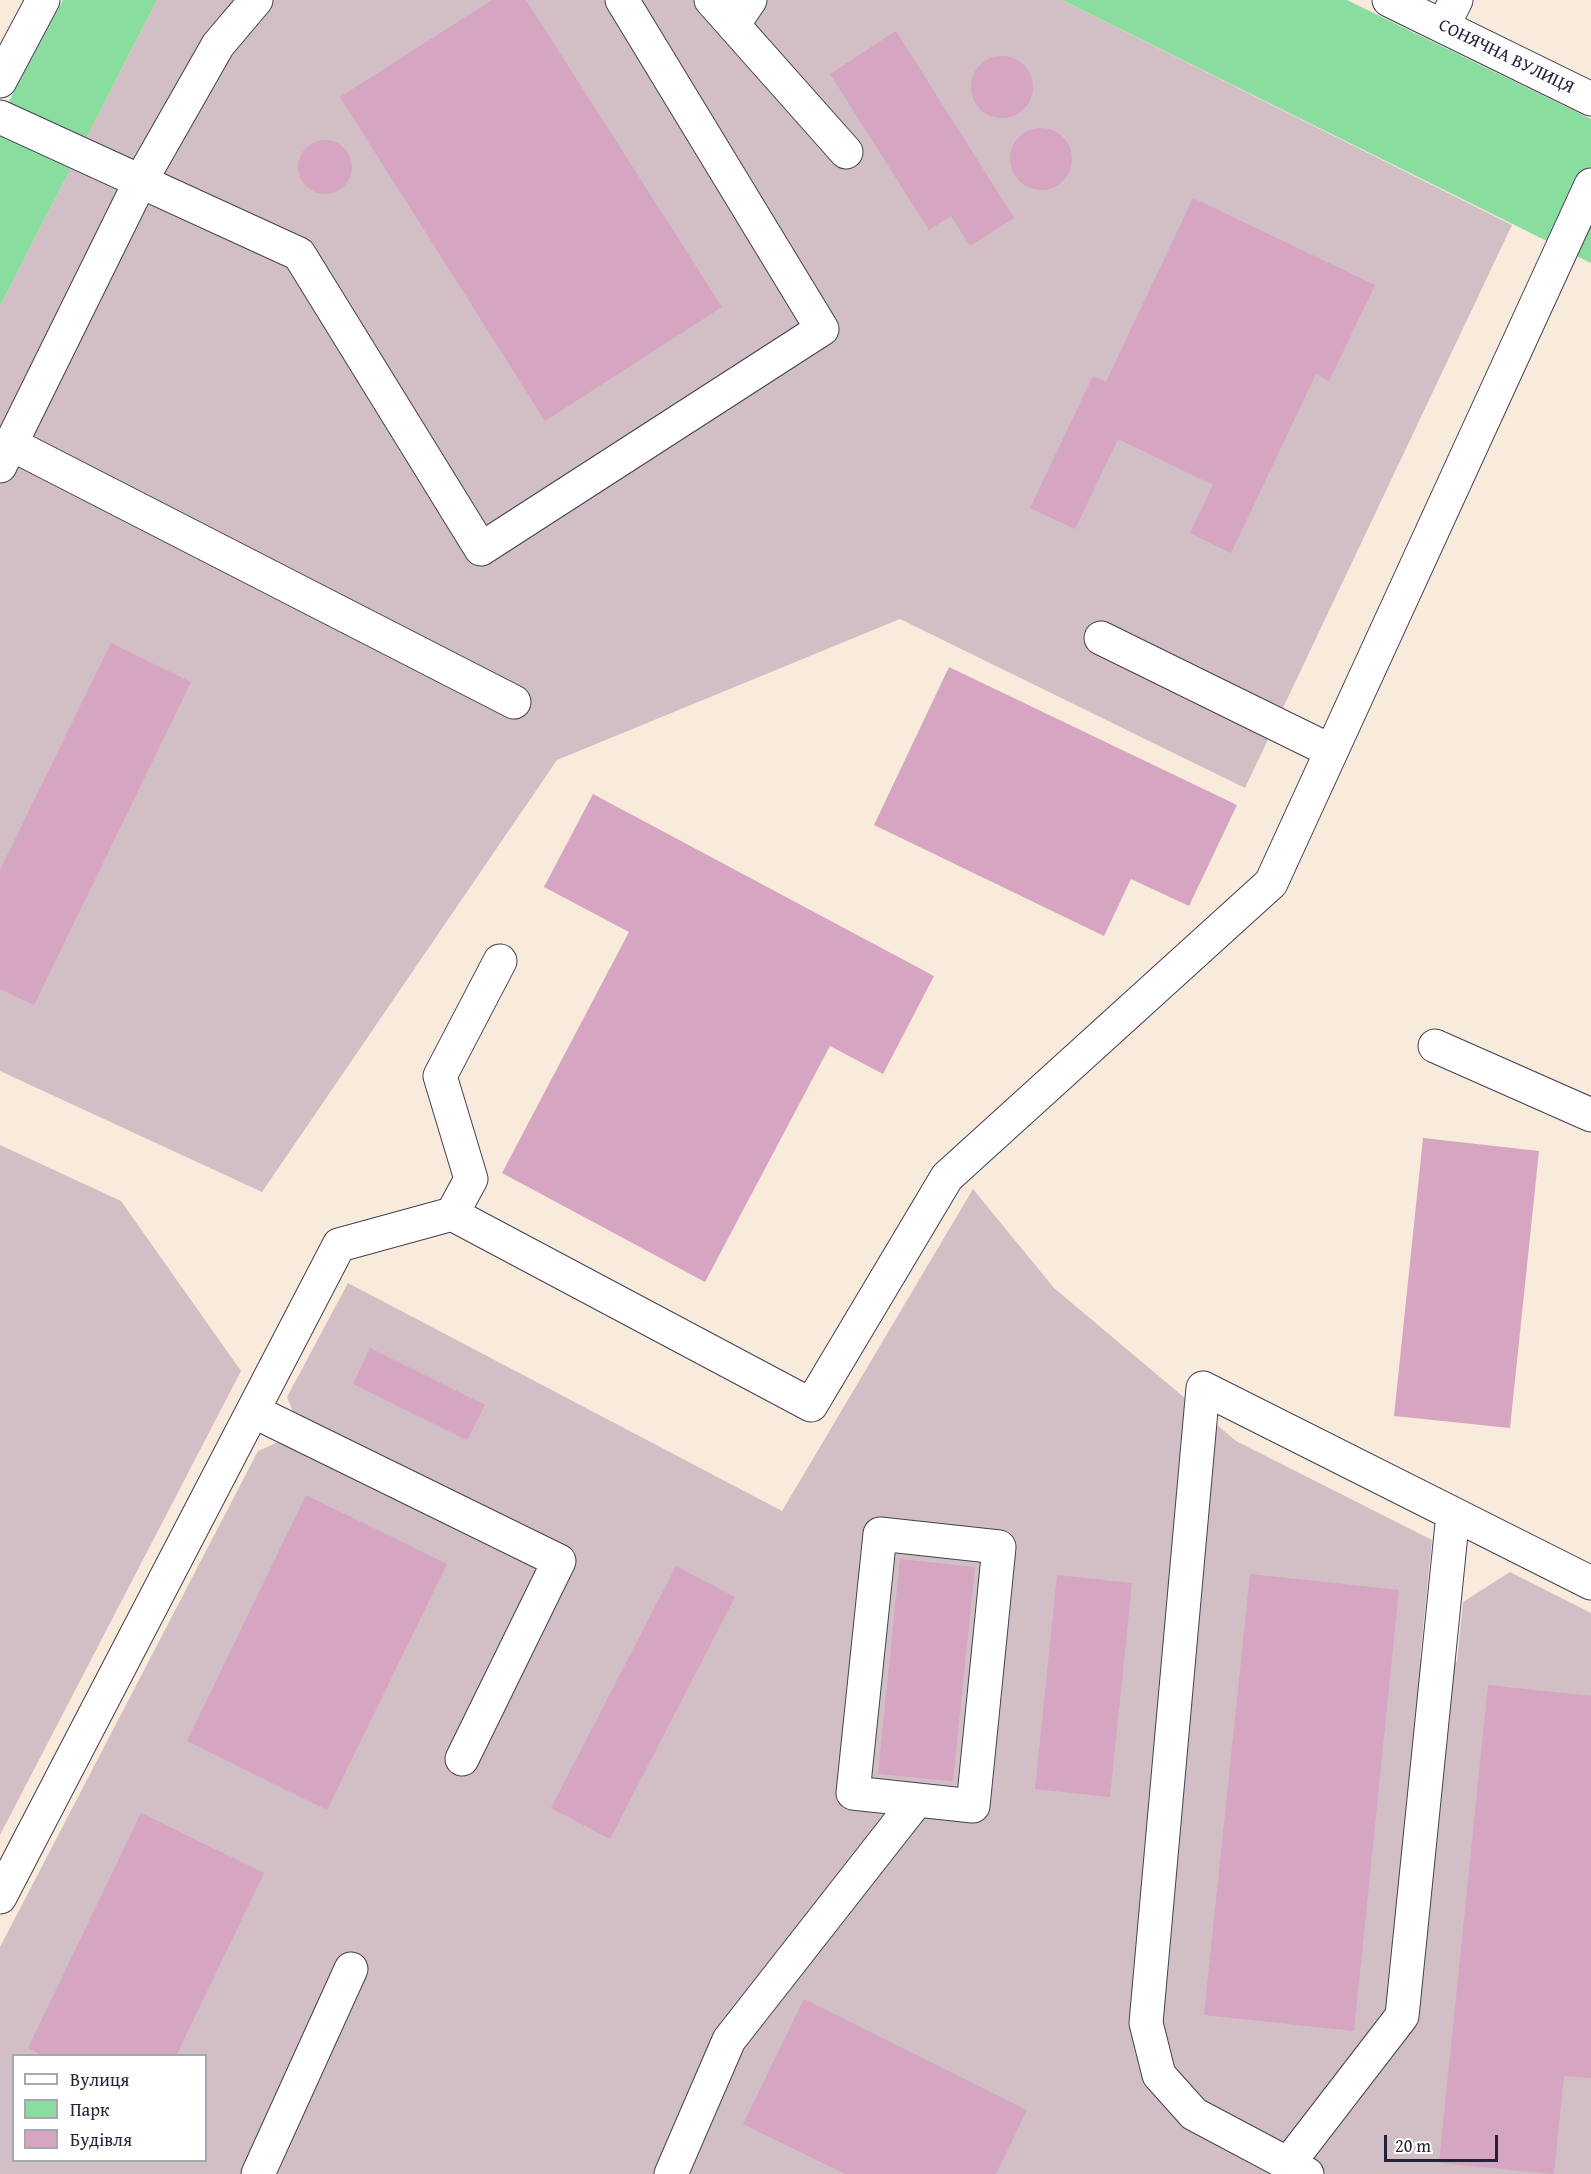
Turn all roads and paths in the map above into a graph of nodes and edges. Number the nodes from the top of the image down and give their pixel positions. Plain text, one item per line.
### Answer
1 (43, 0) edge
2 (256, 0) edge
3 (622, 0) edge
4 (711, 0) edge
5 (1389, 0) edge
6 (741, 12) edge
7 (1449, 13) edge
8 (0, 81) edge
9 (1591, 99) edge
10 (0, 117) edge
11 (846, 152) dead end
12 (140, 182) junction
13 (1591, 185) edge
14 (5, 455) edge
15 (1101, 638) dead end
16 (514, 702) dead end
17 (1331, 751) junction
18 (500, 961) dead end
19 (1435, 1047) dead end
20 (1591, 1115) edge
21 (452, 1214) junction
22 (253, 1411) junction
23 (1453, 1514) junction
24 (1591, 1583) edge
25 (462, 1759) dead end
26 (917, 1800) junction
27 (0, 1897) edge
28 (351, 1969) dead end
29 (1298, 2169) edge
30 (258, 2174) edge
31 (670, 2174) edge

1 - 8 street
2 - 12 street
3 - 12 street
4 - 6 street
5 - 7 street, СОНЯЧНА ВУЛИЦЯ
6 - 11 street
7 - 9 street, СОНЯЧНА ВУЛИЦЯ
10 - 12 street
12 - 14 street
13 - 17 street
14 - 16 street
15 - 17 street
17 - 21 street
18 - 21 street
19 - 20 street
21 - 22 street
22 - 25 street
22 - 27 street
23 - 24 street
23 - 29 street
23 - 29 street
26 - 26 street
26 - 31 street
28 - 30 street

